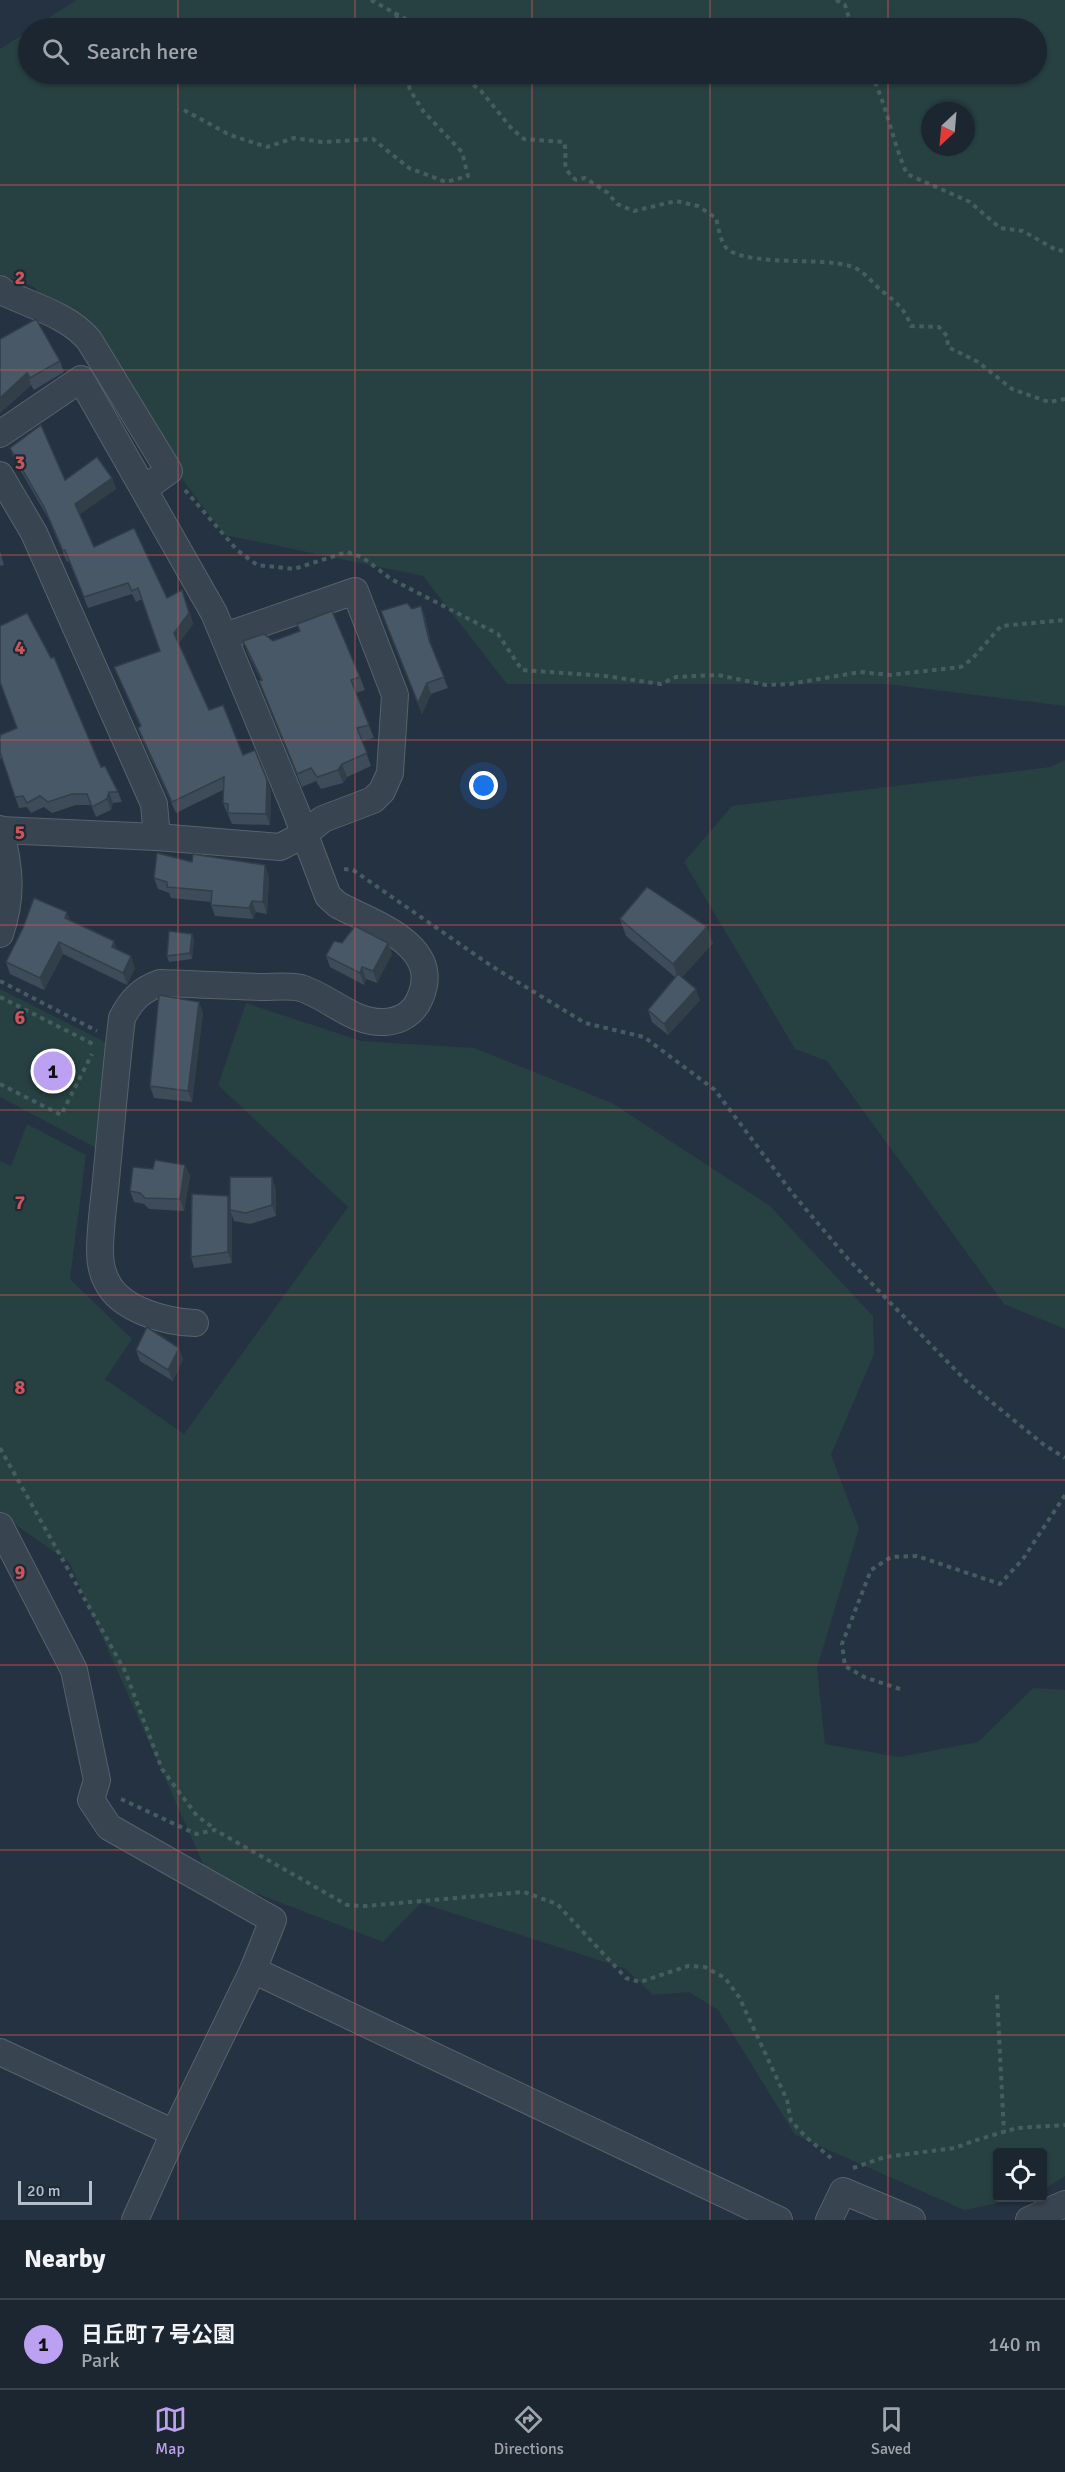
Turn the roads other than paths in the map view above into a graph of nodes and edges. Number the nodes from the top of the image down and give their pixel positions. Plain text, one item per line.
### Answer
1 (0, 289) edge
2 (0, 434) edge
3 (0, 475) edge
4 (144, 489) junction
5 (225, 636) junction
6 (0, 830) edge
7 (303, 835) junction
8 (157, 837) junction
9 (0, 934) edge
10 (195, 1323) dead end
11 (0, 1526) edge
12 (253, 1970) junction
13 (0, 2052) edge
14 (174, 2133) junction
15 (1065, 2204) edge
16 (135, 2220) edge
17 (778, 2220) edge
18 (829, 2220) edge
19 (912, 2220) edge
20 (1029, 2220) edge

1 - 4 street
2 - 4 street
3 - 8 street
4 - 5 street
5 - 7 street
5 - 7 street
6 - 8 street
6 - 9 street
7 - 8 street
7 - 10 street
11 - 12 street
12 - 14 street
12 - 17 street
13 - 14 street
14 - 16 street
15 - 20 street
18 - 19 street

